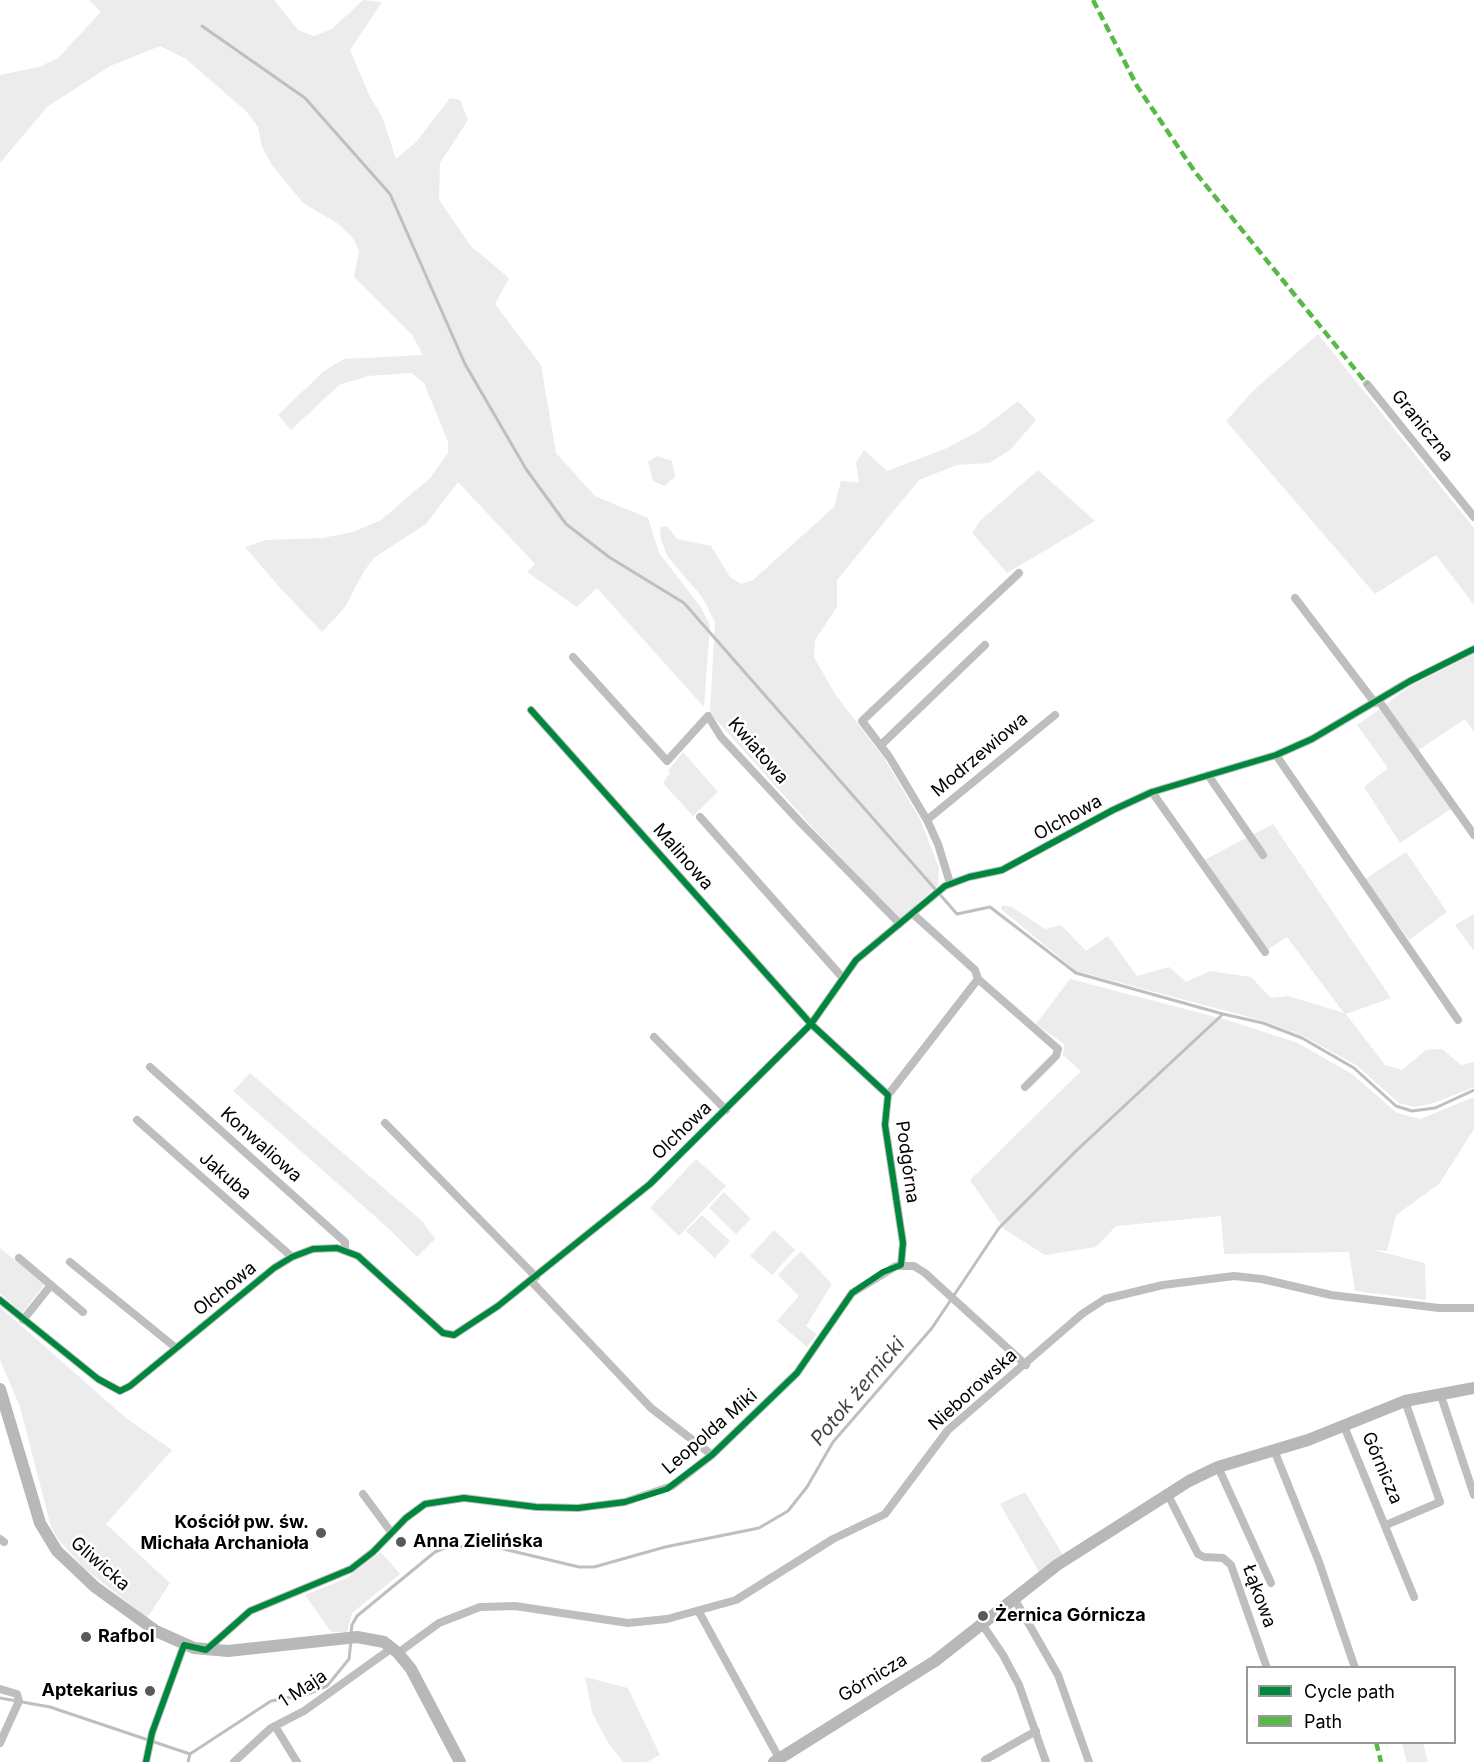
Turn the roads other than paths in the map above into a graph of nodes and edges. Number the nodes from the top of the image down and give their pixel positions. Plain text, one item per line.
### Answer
1 (1367, 384) dead end
2 (1474, 517) edge
3 (1019, 573) dead end
4 (1294, 598) dead end
5 (986, 645) dead end
6 (1474, 649) edge
7 (573, 657) dead end
8 (1377, 702) junction
9 (531, 710) dead end
10 (1054, 715) dead end
11 (881, 745) junction
12 (1276, 755) junction
13 (1208, 774) junction
14 (1152, 792) junction
15 (700, 817) dead end
16 (927, 820) junction
17 (1474, 835) edge
18 (1263, 855) dead end
19 (950, 884) junction
20 (913, 914) junction
21 (900, 924) junction
22 (1265, 952) dead end
23 (842, 977) junction
24 (978, 980) junction
25 (1458, 1020) dead end
26 (811, 1024) junction
27 (654, 1037) dead end
28 (150, 1067) dead end
29 (1025, 1088) dead end
30 (888, 1095) junction
31 (726, 1110) junction
32 (137, 1120) dead end
33 (385, 1123) dead end
34 (345, 1250) junction
35 (292, 1257) junction
36 (19, 1258) dead end
37 (70, 1262) dead end
38 (902, 1265) junction
39 (534, 1279) junction
40 (51, 1286) junction
41 (0, 1300) edge
42 (1474, 1308) edge
43 (83, 1312) dead end
44 (23, 1320) junction
45 (176, 1348) junction
46 (1026, 1365) junction
47 (1474, 1388) edge
48 (0, 1389) edge
49 (1440, 1394) junction
50 (1405, 1401) junction
51 (1344, 1426) junction
52 (1274, 1450) junction
53 (712, 1455) junction
54 (1218, 1467) junction
55 (363, 1494) dead end
56 (1168, 1495) junction
57 (1474, 1495) edge
58 (1386, 1525) junction
59 (391, 1532) junction
60 (1271, 1583) dead end
61 (1414, 1597) dead end
62 (1014, 1598) junction
63 (699, 1612) junction
64 (982, 1624) junction
65 (184, 1645) junction
66 (206, 1650) junction
67 (395, 1650) junction
68 (1266, 1666) edge
69 (1354, 1666) edge
70 (0, 1689) edge
71 (276, 1725) junction
72 (1036, 1731) junction
73 (0, 1743) edge
74 (777, 1760) edge
75 (985, 1760) dead end
76 (146, 1762) edge
77 (234, 1762) edge
78 (297, 1762) edge
79 (460, 1762) edge
80 (1046, 1762) edge
81 (1089, 1762) edge

1 - 2 street, Graniczna
3 - 11 street
4 - 8 street
5 - 11 street
6 - 8 street, Olchowa
7 - 21 street, Kwiatowa
8 - 12 street, Olchowa
8 - 17 street
9 - 26 street, Malinowa
10 - 16 street, Modrzewiowa
11 - 16 street
12 - 13 street, Olchowa
12 - 25 street
13 - 14 street, Olchowa
13 - 18 street
14 - 19 street, Olchowa
14 - 22 street
15 - 23 street
16 - 19 street
19 - 20 street, Olchowa
20 - 21 street, Olchowa
20 - 24 street
21 - 23 street, Olchowa
23 - 26 street, Olchowa
24 - 29 street
24 - 30 street
26 - 30 street
26 - 31 street, Olchowa
27 - 31 street, Olchowa
28 - 34 street, Konwaliowa
30 - 38 street, Podgórna
31 - 39 street, Olchowa
32 - 35 street, Jakuba
33 - 39 street
34 - 35 street, Olchowa
34 - 39 street, Olchowa
35 - 45 street, Olchowa
36 - 40 street
37 - 45 street
38 - 46 street
38 - 53 street, Leopolda Miki
39 - 53 street
40 - 43 street
40 - 44 street
41 - 44 street, Olchowa
42 - 46 street, Nieborowska
44 - 45 street, Olchowa
46 - 63 street, Nieborowska
47 - 49 street, Górnicza
48 - 65 street, Gliwicka
49 - 50 street, Górnicza
49 - 57 street
50 - 51 street, Górnicza
50 - 58 street, Górnicza
51 - 52 street, Górnicza
51 - 58 street, Górnicza
52 - 54 street, Górnicza
52 - 69 street
53 - 59 street, Leopolda Miki
54 - 56 street, Górnicza
54 - 60 street
55 - 59 street
56 - 62 street, Górnicza
56 - 68 street, Łąkowa
58 - 61 street, Górnicza
59 - 66 street, Leopolda Miki
62 - 64 street, Górnicza
62 - 81 street
63 - 67 street, Nieborowska
63 - 74 street, Górnicza
64 - 72 street
64 - 74 street, Górnicza
65 - 66 street, Gliwicka
65 - 76 street
66 - 67 street, Gliwicka
67 - 71 street, 1 Maja
67 - 79 street
70 - 73 street
71 - 77 street, 1 Maja
71 - 78 street
72 - 75 street
72 - 80 street

